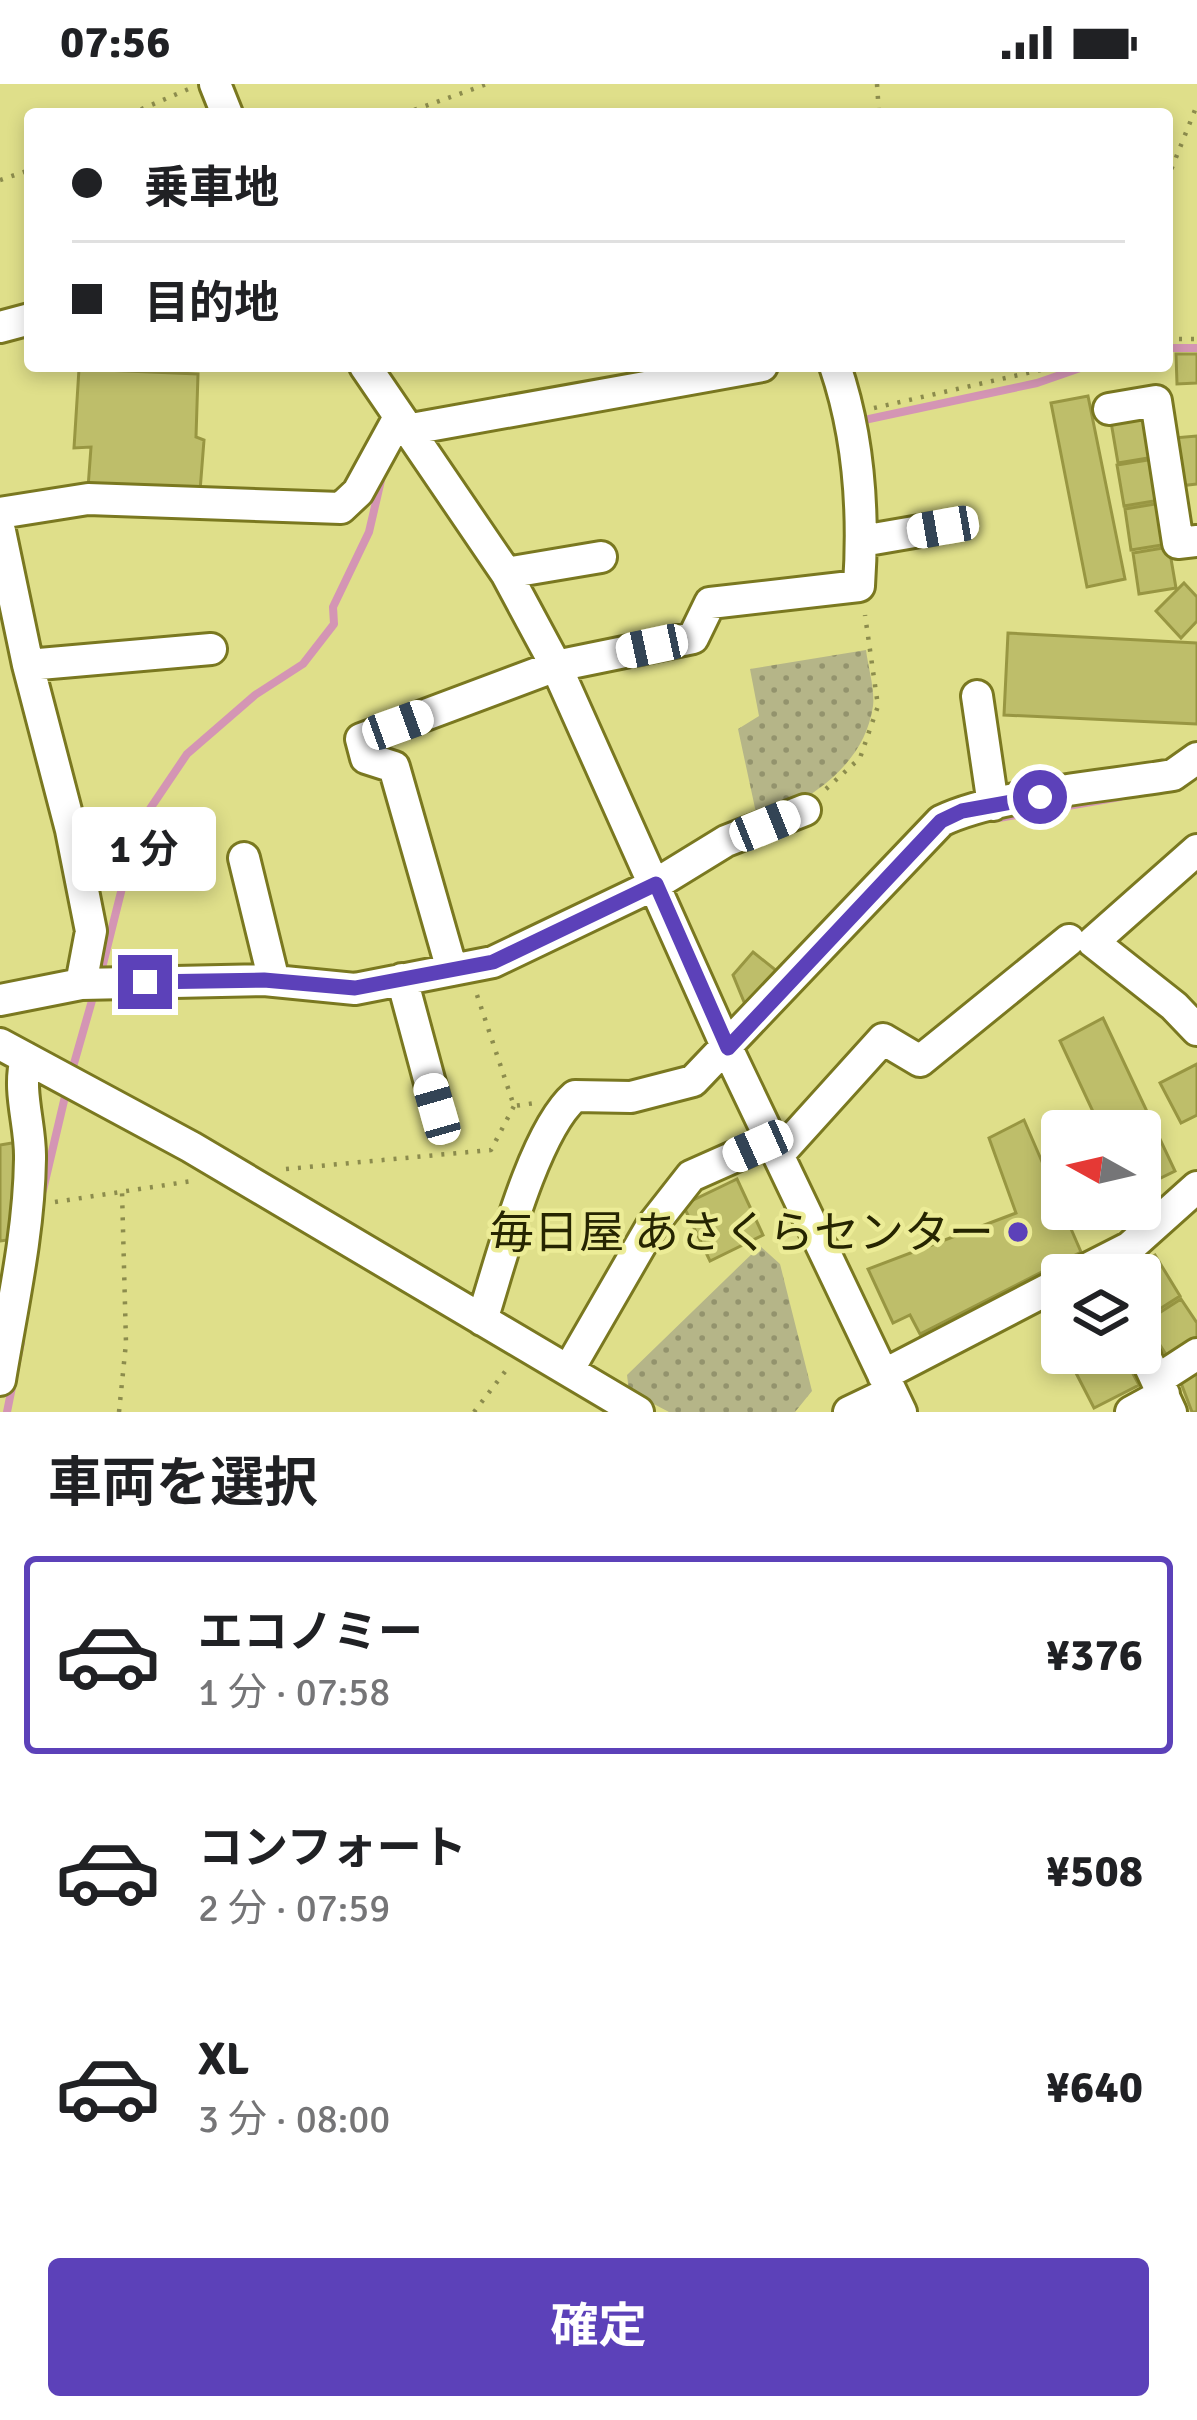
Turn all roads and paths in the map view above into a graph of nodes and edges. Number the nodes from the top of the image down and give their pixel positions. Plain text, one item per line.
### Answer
1 (200, 84) edge
2 (487, 84) edge
3 (1197, 105) edge
4 (144, 108) edge
5 (420, 108) edge
6 (1173, 165) edge
7 (368, 372) edge
8 (725, 372) edge
9 (837, 372) edge
10 (1032, 372) edge
11 (1109, 409) dead end
12 (851, 413) junction
13 (402, 424) junction
14 (0, 512) edge
15 (943, 527) dead end
16 (0, 531) edge
17 (862, 541) junction
18 (1186, 552) edge
19 (601, 556) dead end
20 (506, 573) junction
21 (859, 586) junction
22 (211, 649) dead end
23 (28, 664) junction
24 (556, 666) junction
25 (977, 695) dead end
26 (1197, 758) edge
27 (993, 805) junction
28 (805, 810) joint
29 (1197, 850) edge
30 (244, 858) dead end
31 (656, 884) junction
32 (1069, 940) dead end
33 (460, 968) junction
34 (402, 979) junction
35 (274, 981) junction
36 (93, 984) junction
37 (0, 1000) edge
38 (1197, 1030) edge
39 (728, 1048) junction
40 (13, 1051) edge
41 (574, 1096) junction
42 (514, 1106) junction
43 (437, 1109) dead end
44 (775, 1147) junction
45 (282, 1169) dead end
46 (236, 1174) junction
47 (1197, 1187) edge
48 (122, 1191) junction
49 (26, 1206) junction
50 (1120, 1254) edge
51 (1041, 1296) edge
52 (482, 1320) junction
53 (526, 1345) junction
54 (1197, 1354) edge
55 (569, 1370) junction
56 (0, 1380) edge
57 (891, 1393) edge
58 (1164, 1395) edge
59 (596, 1403) edge
60 (119, 1412) edge
61 (474, 1412) edge
62 (638, 1412) edge
63 (849, 1412) edge
64 (1130, 1412) edge

1 - 4 path
2 - 5 path
3 - 6 path
7 - 13 street
8 - 13 street
9 - 12 street
10 - 12 path
11 - 18 street
12 - 17 street
13 - 14 street
13 - 20 street
15 - 17 street
16 - 23 street
17 - 21 street
19 - 20 street
20 - 24 street
21 - 24 street
21 - 28 path
22 - 23 street
23 - 36 street
24 - 31 street
24 - 33 street
25 - 27 street
26 - 27 street
27 - 39 street
28 - 31 street
29 - 38 street
30 - 35 street
31 - 33 street
31 - 39 street
32 - 44 street
33 - 34 street
33 - 42 path
34 - 35 street
34 - 43 street
35 - 36 street
36 - 37 street
39 - 41 street
39 - 44 street
40 - 46 street
40 - 49 street
41 - 42 path
41 - 52 street
42 - 45 path
44 - 55 street
44 - 57 street
46 - 48 path
46 - 52 street
47 - 50 street
48 - 49 path
48 - 60 path
49 - 56 street
51 - 57 street
52 - 53 street
53 - 55 street
53 - 61 path
54 - 58 street
55 - 59 street
57 - 63 street
58 - 64 street
59 - 62 street

